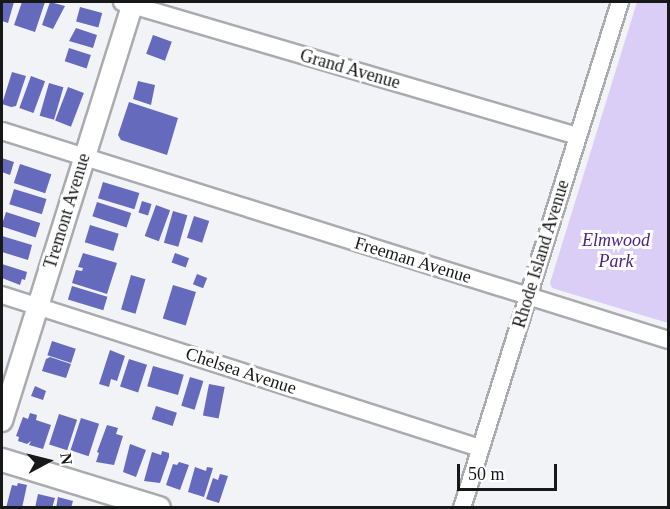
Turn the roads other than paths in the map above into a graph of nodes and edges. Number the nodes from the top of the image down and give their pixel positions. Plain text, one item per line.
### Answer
1 (129, 2) edge
2 (620, 2) edge
3 (2, 131) edge
4 (578, 136) junction
5 (84, 156) junction
6 (2, 295) edge
7 (527, 295) junction
8 (38, 306) junction
9 (669, 340) edge
10 (2, 421) edge
11 (480, 448) junction
12 (2, 460) edge
13 (159, 507) edge
14 (462, 507) edge

1 - 4 street, Grand Avenue
1 - 5 street, Tremont Avenue
2 - 4 street, Rhode Island Avenue
3 - 5 street, Freeman Avenue
4 - 7 street, Rhode Island Avenue
5 - 7 street, Freeman Avenue
5 - 8 street, Tremont Avenue
6 - 8 street, Chelsea Avenue
7 - 9 street, Freeman Avenue
7 - 11 street, Rhode Island Avenue
8 - 10 street, Tremont Avenue
8 - 11 street, Chelsea Avenue
11 - 14 street, Rhode Island Avenue
12 - 13 main road

